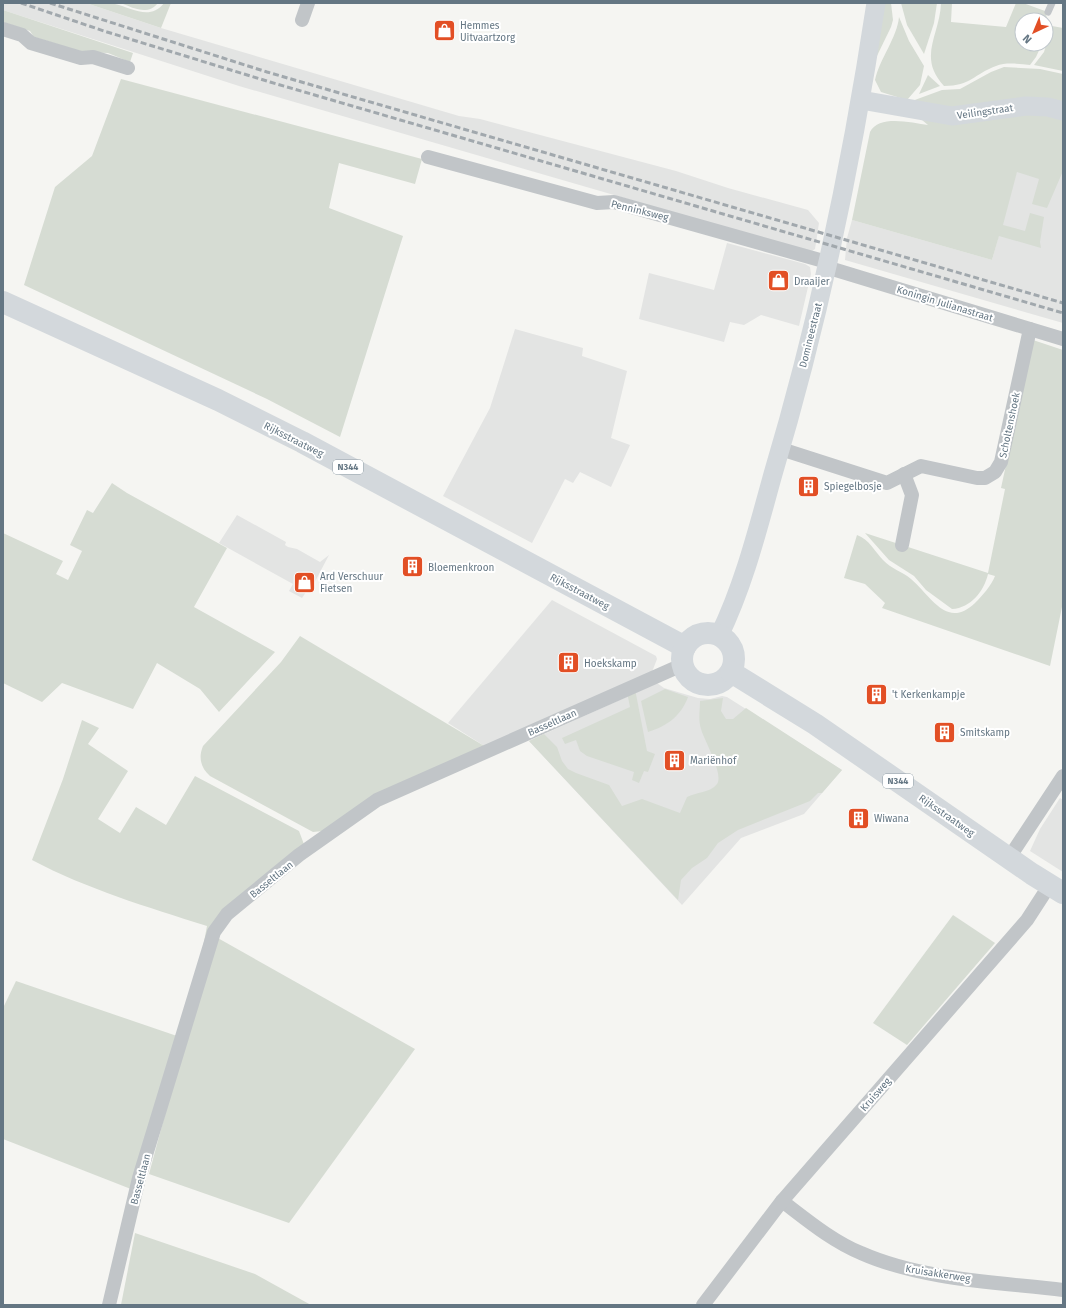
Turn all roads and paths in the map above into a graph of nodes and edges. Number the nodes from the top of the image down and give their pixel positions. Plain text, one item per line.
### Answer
1 (308, 3) edge
2 (876, 3) edge
3 (1052, 3) edge
4 (1048, 12) dead end
5 (302, 20) dead end
6 (3, 29) edge
7 (128, 68) dead end
8 (860, 100) junction
9 (1063, 111) edge
10 (428, 157) dead end
11 (827, 265) junction
12 (3, 302) edge
13 (1030, 329) junction
14 (1063, 339) edge
15 (781, 449) junction
16 (904, 474) junction
17 (902, 545) dead end
18 (720, 636) junction
19 (683, 656) junction
20 (731, 672) junction
21 (1063, 776) edge
22 (1009, 858) junction
23 (1056, 889) edge
24 (782, 1202) junction
25 (1063, 1290) edge
26 (109, 1305) edge
27 (703, 1305) edge

1 - 5 street
2 - 8 main road, Domineestraat
3 - 4 lane
6 - 7 street
8 - 9 main road, Veilingstraat
8 - 11 main road, Domineestraat
10 - 11 street, Penninksweg
11 - 13 street, Koningin Julianastraat
11 - 15 main road, Domineestraat
12 - 19 main road, Rijksstraatweg / N344
13 - 14 street, Koningin Julianastraat
13 - 16 street, Scholtenshoek
15 - 16 street, Scholtenshoek
15 - 18 main road, Domineestraat
16 - 17 street
18 - 19 main road
18 - 20 main road
19 - 20 main road
19 - 26 street, Basseltlaan
20 - 22 main road, Rijksstraatweg / N344
21 - 22 street
22 - 23 main road, Rijksstraatweg / N344
23 - 24 street, Kruisweg
24 - 25 street, Kruisakkerweg
24 - 27 street, Kruisweg

